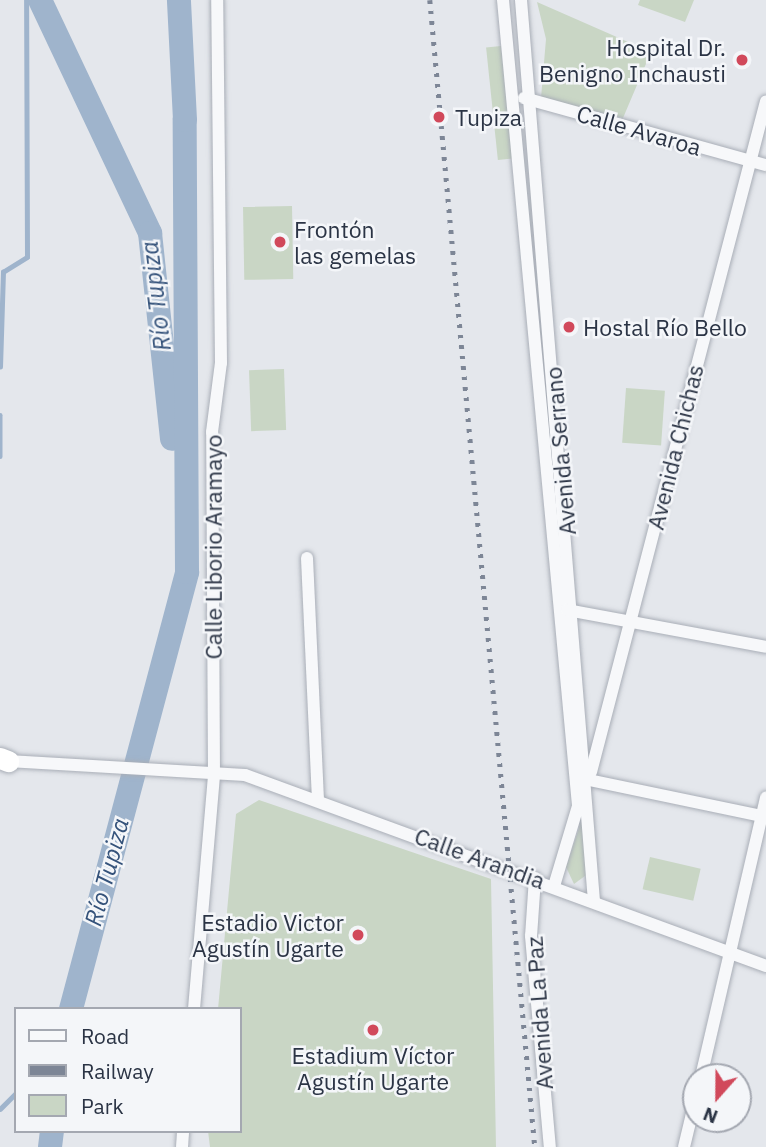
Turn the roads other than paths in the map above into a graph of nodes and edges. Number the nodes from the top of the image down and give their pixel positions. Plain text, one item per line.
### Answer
1 (217, 0) edge
2 (503, 0) edge
3 (521, 0) edge
4 (513, 95) junction
5 (529, 99) junction
6 (766, 102) edge
7 (749, 161) junction
8 (766, 165) edge
9 (307, 558) dead end
10 (558, 609) junction
11 (574, 611) junction
12 (630, 621) junction
13 (766, 648) edge
14 (3, 761) edge
15 (214, 776) junction
16 (582, 780) junction
17 (766, 797) edge
18 (318, 799) junction
19 (762, 816) junction
20 (535, 878) junction
21 (554, 886) junction
22 (594, 902) junction
23 (730, 953) junction
24 (766, 966) edge
25 (194, 1007) edge
26 (704, 1063) edge
27 (550, 1147) edge

1 - 15 street, Calle Liborio Aramayo
2 - 4 street, Avenida Serrano
3 - 5 street, Avenida Serrano
4 - 5 street, Calle Avaroa
4 - 10 street, Avenida Serrano
5 - 7 street, Calle Avaroa
5 - 11 street, Avenida Serrano
6 - 7 street, Avenida Chichas
7 - 8 street, Calle Avaroa
7 - 12 street, Avenida Chichas
9 - 18 street
10 - 11 street
10 - 16 street, Avenida Serrano
11 - 12 street
11 - 16 street, Avenida Serrano
12 - 13 street
12 - 16 street, Avenida Chichas
14 - 15 street, Calle Arandia
15 - 18 street, Calle Arandia
15 - 25 street, Calle Liborio Aramayo
16 - 19 street
16 - 21 street, Avenida Serrano
16 - 22 street, Avenida Serrano
17 - 19 street
18 - 20 street, Calle Arandia
19 - 23 street
20 - 21 street, Calle Arandia
20 - 27 street, Avenida La Paz
21 - 22 street, Calle Arandia
22 - 23 street, Calle Arandia
23 - 24 street, Calle Arandia
23 - 26 street

